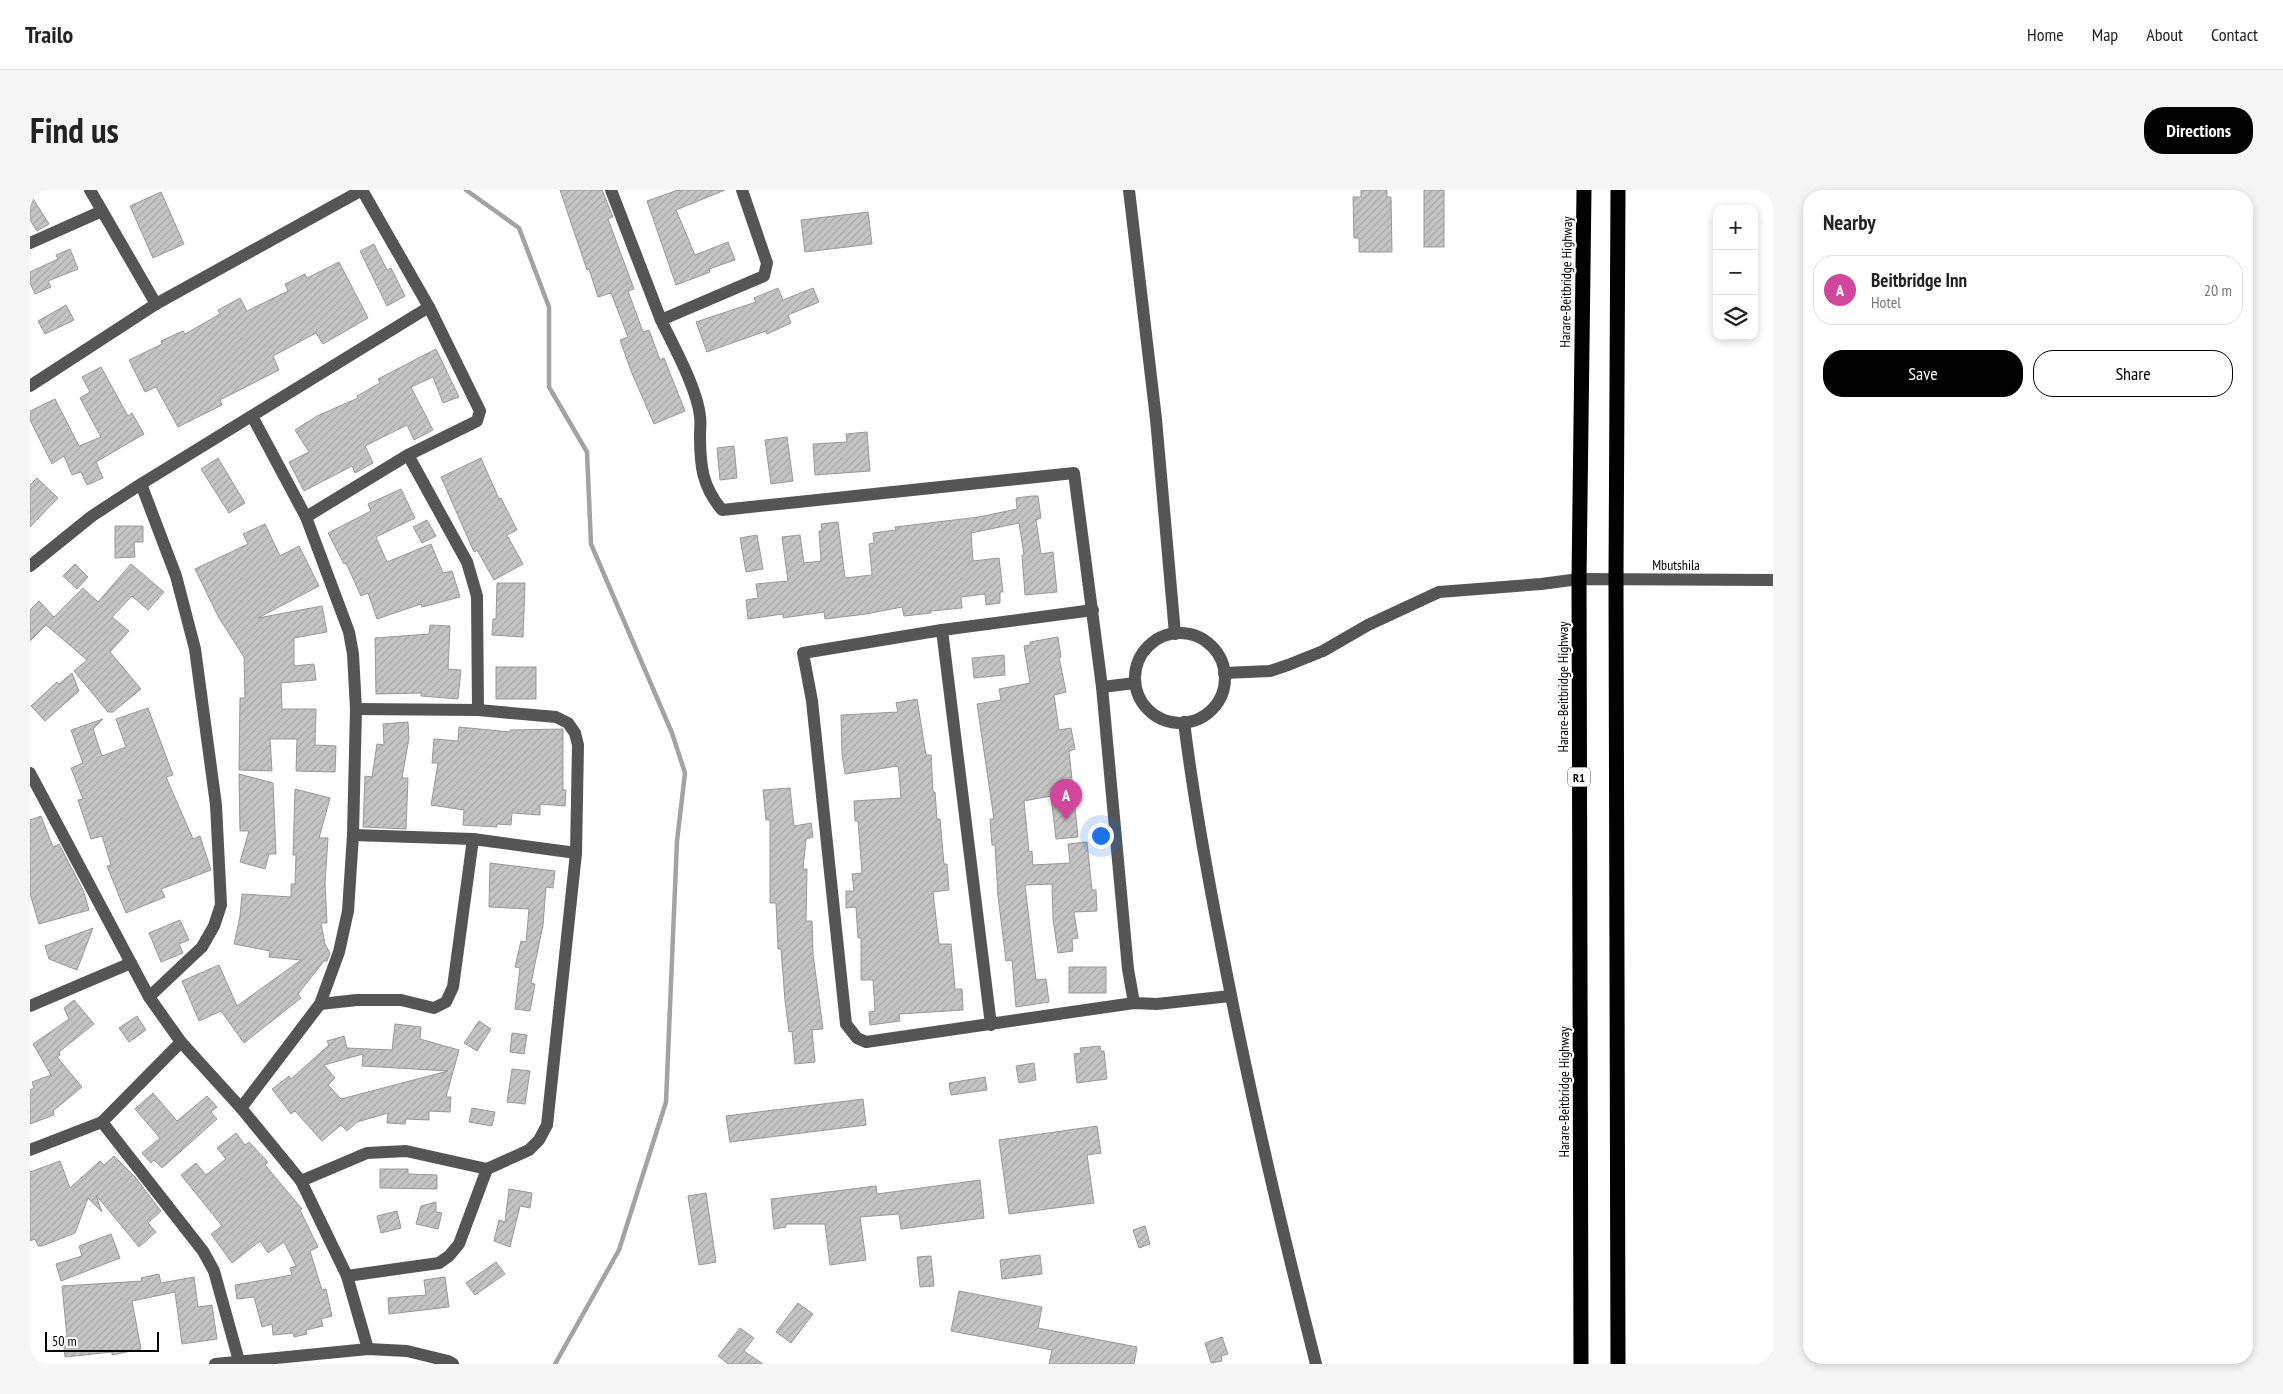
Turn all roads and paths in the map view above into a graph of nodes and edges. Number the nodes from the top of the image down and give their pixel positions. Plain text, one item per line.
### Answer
1 (90, 190) edge
2 (362, 190) edge
3 (611, 190) edge
4 (742, 190) edge
5 (1129, 190) edge
6 (1584, 190) edge
7 (1618, 190) edge
8 (102, 211) junction
9 (30, 243) edge
10 (156, 304) junction
11 (429, 307) junction
12 (661, 320) junction
13 (30, 386) edge
14 (252, 416) junction
15 (408, 456) junction
16 (141, 484) junction
17 (306, 517) junction
18 (30, 566) edge
19 (1579, 578) junction
20 (1616, 580) junction
21 (1773, 580) edge
22 (1093, 610) junction
23 (942, 630) junction
24 (1175, 634) junction
25 (1224, 673) junction
26 (1135, 683) junction
27 (1102, 687) junction
28 (356, 709) junction
29 (478, 710) junction
30 (1184, 722) junction
31 (30, 773) edge
32 (353, 835) junction
33 (473, 839) junction
34 (576, 853) junction
35 (131, 963) junction
36 (1230, 996) junction
37 (149, 997) junction
38 (1134, 1003) junction
39 (320, 1004) junction
40 (30, 1006) edge
41 (990, 1025) junction
42 (181, 1042) junction
43 (241, 1108) junction
44 (102, 1122) junction
45 (30, 1150) edge
46 (487, 1169) junction
47 (301, 1181) junction
48 (347, 1276) junction
49 (368, 1349) junction
50 (239, 1361) junction
51 (215, 1364) edge
52 (453, 1364) edge
53 (1316, 1364) edge
54 (1581, 1364) edge
55 (1618, 1364) edge

1 - 8 street
2 - 10 street
2 - 11 street
3 - 12 street
4 - 12 street
5 - 24 street
6 - 19 highway, Harare-Beitbridge Highway / R1
7 - 20 highway
8 - 9 street
8 - 10 street
10 - 13 street
11 - 14 street
11 - 15 street
12 - 22 street
14 - 16 street
14 - 17 street
15 - 17 street
15 - 29 street
16 - 18 street
16 - 37 street
17 - 28 street
19 - 20 street, Mbutshila
19 - 25 street, Mbutshila
19 - 54 highway, Harare-Beitbridge Highway / R1
20 - 21 street, Mbutshila
20 - 55 highway
22 - 23 street
22 - 27 street
23 - 41 street
23 - 41 street
24 - 25 street
24 - 26 street
25 - 30 street
26 - 27 street
26 - 30 street
27 - 38 street
28 - 29 street
28 - 32 street
29 - 34 street
30 - 36 street
31 - 35 street
32 - 33 street
32 - 39 street
33 - 34 street
33 - 39 street
34 - 46 street
35 - 37 street
35 - 40 street
36 - 38 street
36 - 53 street
37 - 42 street
38 - 41 street
39 - 43 street
42 - 43 street
42 - 44 street
43 - 47 street
44 - 45 street
44 - 50 street
46 - 47 street
46 - 48 street
47 - 48 street
48 - 49 street
49 - 50 street
49 - 52 street
50 - 51 street

